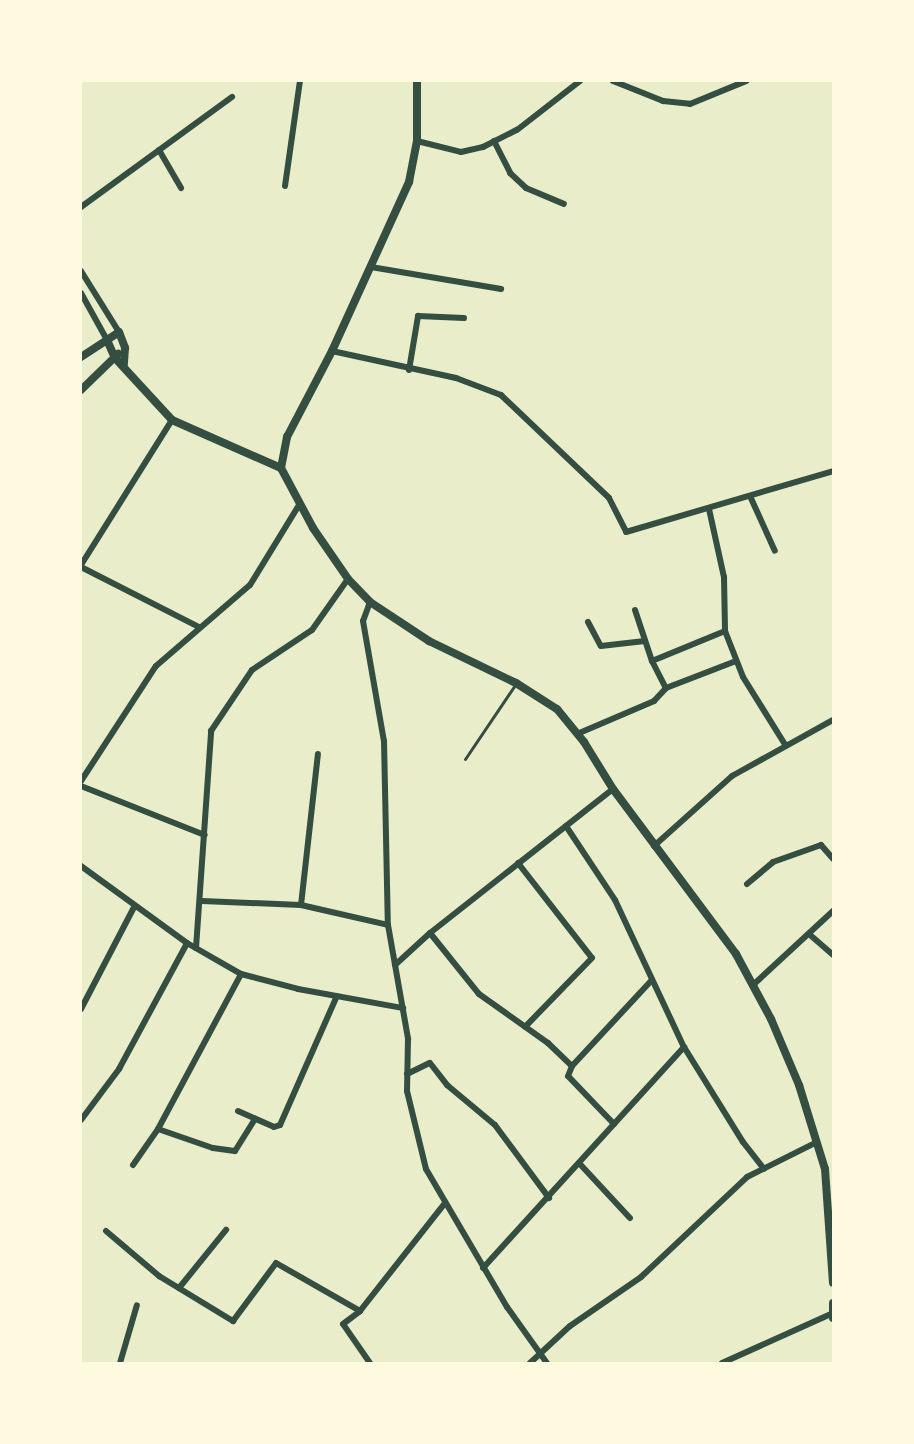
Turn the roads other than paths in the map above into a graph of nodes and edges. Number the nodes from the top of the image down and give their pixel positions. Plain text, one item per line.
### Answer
1 (300, 81) edge
2 (417, 81) edge
3 (580, 81) edge
4 (613, 81) edge
5 (746, 81) edge
6 (232, 97) dead end
7 (417, 141) junction
8 (494, 141) junction
9 (159, 150) junction
10 (285, 186) dead end
11 (181, 188) dead end
12 (564, 204) dead end
13 (81, 207) edge
14 (371, 267) junction
15 (81, 271) edge
16 (501, 289) dead end
17 (81, 293) edge
18 (464, 318) dead end
19 (119, 332) junction
20 (107, 340) junction
21 (125, 348) junction
22 (332, 351) junction
23 (81, 357) edge
24 (115, 357) junction
25 (124, 364) junction
26 (409, 369) junction
27 (81, 390) edge
28 (172, 420) junction
29 (281, 468) junction
30 (833, 471) edge
31 (750, 496) junction
32 (299, 505) junction
33 (709, 508) junction
34 (775, 551) dead end
35 (81, 566) edge
36 (348, 579) junction
37 (370, 602) junction
38 (635, 610) dead end
39 (588, 622) dead end
40 (199, 627) junction
41 (725, 631) junction
42 (645, 641) junction
43 (652, 661) junction
44 (736, 661) junction
45 (516, 683) junction
46 (666, 688) junction
47 (833, 720) edge
48 (577, 734) junction
49 (786, 746) junction
50 (318, 754) dead end
51 (465, 759) dead end
52 (81, 781) edge
53 (81, 786) edge
54 (613, 789) junction
55 (566, 826) junction
56 (205, 835) junction
57 (654, 846) junction
58 (833, 859) edge
59 (518, 863) junction
60 (82, 869) edge
61 (747, 884) dead end
62 (202, 901) junction
63 (301, 905) junction
64 (134, 907) junction
65 (833, 911) edge
66 (388, 925) junction
67 (430, 933) junction
68 (808, 934) junction
69 (187, 943) junction
70 (196, 948) junction
71 (833, 955) edge
72 (394, 965) junction
73 (241, 974) junction
74 (652, 980) junction
75 (753, 985) junction
76 (337, 996) junction
77 (404, 1008) junction
78 (81, 1009) edge
79 (525, 1026) junction
80 (684, 1047) junction
81 (572, 1066) junction
82 (407, 1074) junction
83 (238, 1111) dead end
84 (255, 1119) junction
85 (81, 1120) edge
86 (614, 1124) junction
87 (158, 1129) junction
88 (817, 1142) junction
89 (579, 1163) junction
90 (134, 1165) dead end
91 (764, 1169) junction
92 (829, 1175) edge
93 (549, 1198) junction
94 (445, 1203) junction
95 (630, 1218) dead end
96 (226, 1230) dead end
97 (106, 1231) dead end
98 (483, 1268) junction
99 (833, 1283) edge
100 (179, 1288) junction
101 (833, 1303) edge
102 (137, 1305) dead end
103 (360, 1311) junction
104 (832, 1316) edge
105 (542, 1355) junction
106 (120, 1363) edge
107 (370, 1363) edge
108 (530, 1363) edge
109 (547, 1363) edge
110 (722, 1363) edge

1 - 10 street
2 - 7 street
3 - 8 street
4 - 5 street
6 - 9 street
7 - 8 street
7 - 14 street
8 - 12 street
9 - 11 street
9 - 13 street
14 - 16 street
14 - 22 street
15 - 19 street
17 - 20 street
18 - 26 street
19 - 20 main road
19 - 21 main road
20 - 23 main road
20 - 24 main road
21 - 24 main road
21 - 25 main road
22 - 26 street
22 - 29 street
24 - 25 main road
24 - 27 main road
25 - 28 main road
26 - 33 street
28 - 29 main road
28 - 35 street
29 - 32 main road
30 - 31 street
31 - 33 street
31 - 34 street
32 - 36 main road
32 - 40 street
33 - 41 street
35 - 40 street
36 - 37 main road
36 - 56 street
37 - 45 main road
37 - 66 street
38 - 42 street
39 - 42 street
40 - 52 street
41 - 43 street
41 - 44 street
42 - 43 street
43 - 46 street
44 - 46 street
44 - 49 street
45 - 48 main road
45 - 51 lane
46 - 48 street
47 - 49 street
48 - 54 main road
49 - 57 street
50 - 63 street
53 - 56 street
54 - 55 street
54 - 57 main road
55 - 59 street
55 - 74 street
56 - 62 street
57 - 75 main road
58 - 61 street
59 - 67 street
59 - 79 street
60 - 64 street
62 - 63 street
62 - 70 street
63 - 66 street
64 - 69 street
64 - 78 street
65 - 68 street
66 - 72 street
67 - 72 street
67 - 79 street
68 - 71 street
68 - 75 street
69 - 70 street
69 - 85 street
70 - 73 street
72 - 77 street
73 - 76 street
73 - 87 street
74 - 80 street
74 - 81 street
75 - 88 main road
76 - 77 street
76 - 84 street
77 - 82 street
79 - 81 street
80 - 86 street
80 - 91 street
81 - 86 street
82 - 93 street
82 - 94 street
83 - 84 street
84 - 87 street
86 - 89 street
87 - 90 street
88 - 91 street
88 - 92 main road
89 - 93 street
89 - 95 street
91 - 105 street
92 - 99 main road
93 - 98 street
94 - 98 street
94 - 103 street
96 - 100 street
97 - 100 street
98 - 105 street
100 - 103 street
101 - 104 main road
102 - 106 street
103 - 107 street
104 - 110 street
105 - 108 street
105 - 109 street

